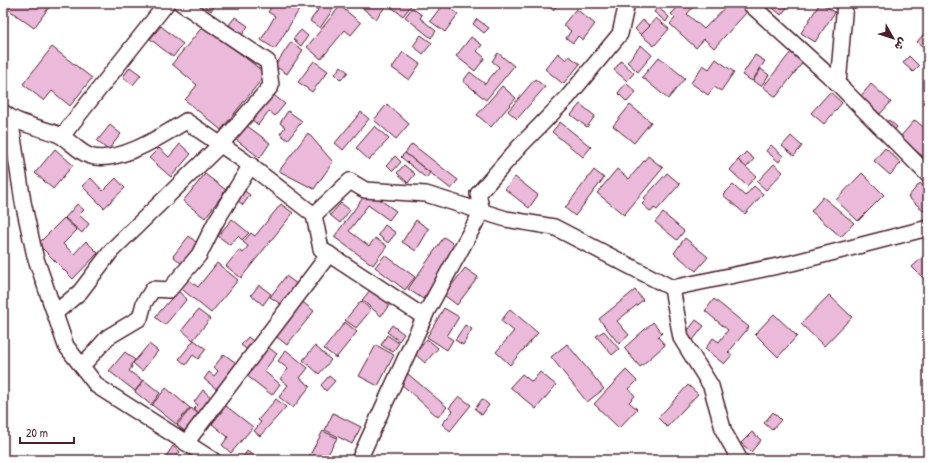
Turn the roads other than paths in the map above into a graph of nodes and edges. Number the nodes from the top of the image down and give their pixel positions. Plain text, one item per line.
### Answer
1 (167, 3) edge
2 (181, 3) edge
3 (627, 3) edge
4 (749, 3) edge
5 (845, 3) edge
6 (838, 84) junction
7 (6, 115) edge
8 (62, 136) junction
9 (221, 144) junction
10 (251, 165) junction
11 (928, 176) edge
12 (482, 211) junction
13 (314, 216) junction
14 (928, 228) edge
15 (329, 254) junction
16 (672, 288) junction
17 (55, 313) junction
18 (424, 318) junction
19 (82, 366) junction
20 (186, 443) junction
21 (213, 460) edge
22 (359, 460) edge
23 (740, 460) edge

1 - 8 street
2 - 9 street
3 - 12 street
4 - 6 street
5 - 6 street
6 - 11 street
7 - 8 street
7 - 17 street
8 - 9 street
9 - 10 street
9 - 17 street
10 - 13 street
10 - 19 street
12 - 13 street
12 - 16 street
12 - 18 street
13 - 15 street
14 - 16 street
15 - 18 street
15 - 20 street
16 - 23 street
17 - 19 street
18 - 22 street
19 - 20 street
20 - 21 street

